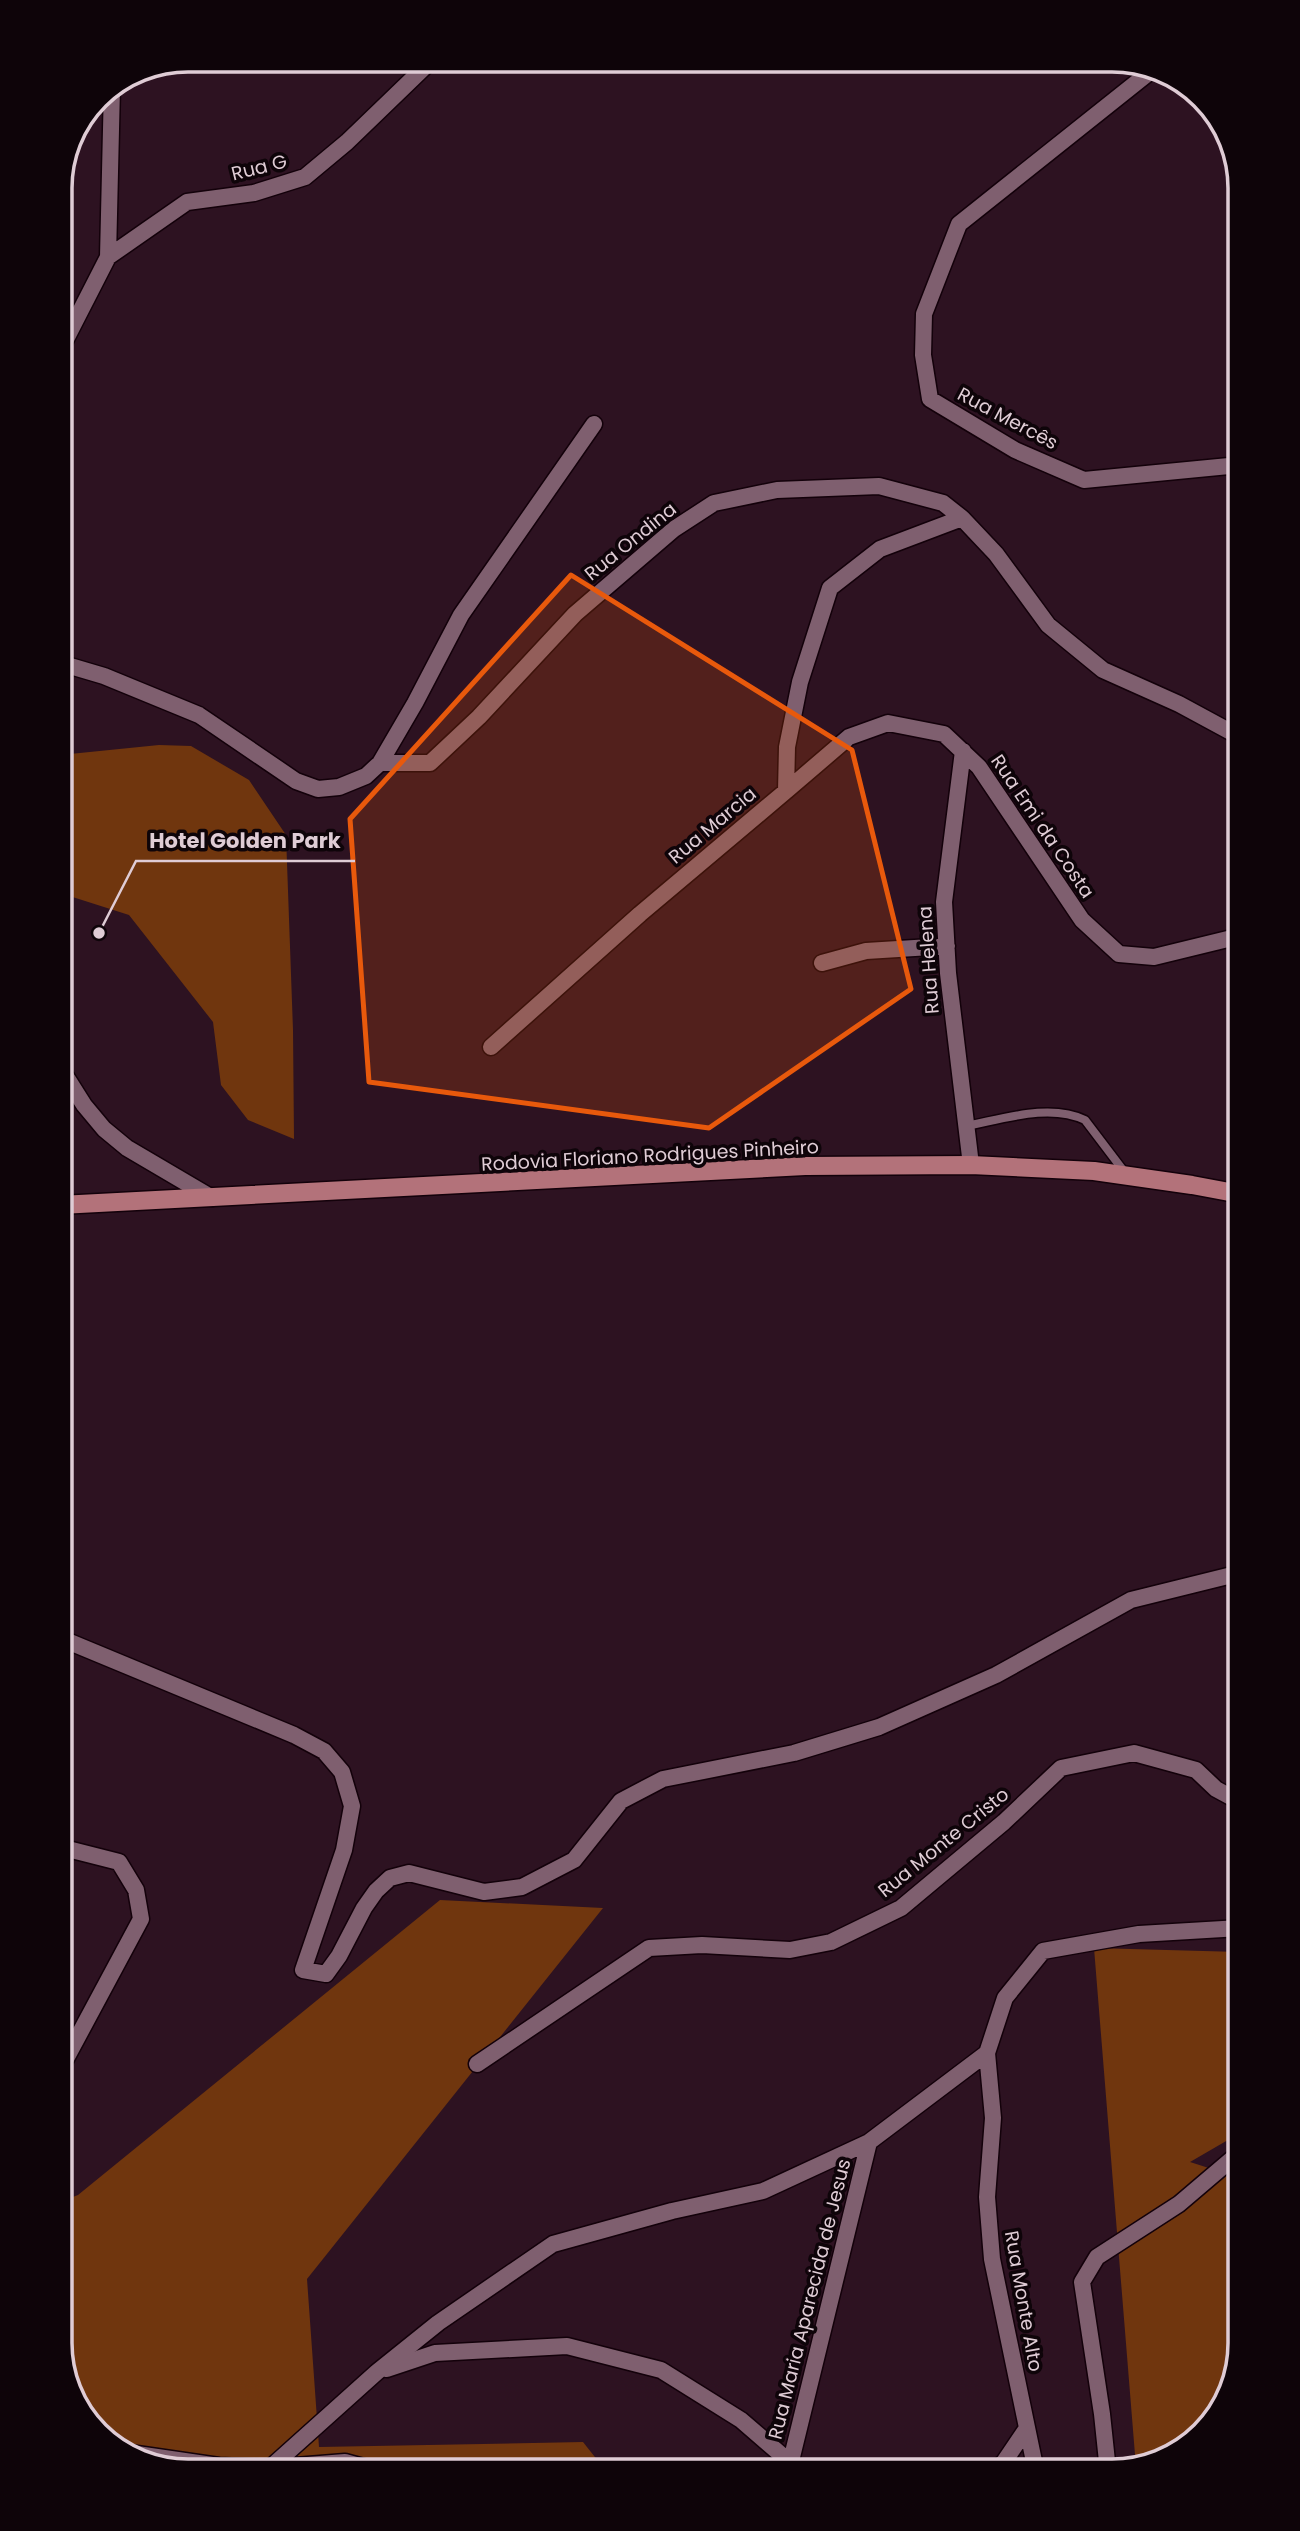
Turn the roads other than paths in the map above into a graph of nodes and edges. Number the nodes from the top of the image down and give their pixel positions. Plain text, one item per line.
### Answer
1 (420, 72) edge
2 (1144, 76) edge
3 (113, 99) edge
4 (108, 257) junction
5 (72, 325) edge
6 (594, 424) dead end
7 (1228, 466) edge
8 (961, 518) junction
9 (72, 667) edge
10 (1228, 730) edge
11 (963, 751) junction
12 (380, 763) junction
13 (786, 791) junction
14 (1228, 939) edge
15 (947, 946) junction
16 (822, 963) dead end
17 (491, 1047) dead end
18 (72, 1086) edge
19 (966, 1126) junction
20 (971, 1165) junction
21 (1128, 1176) junction
22 (1228, 1192) edge
23 (212, 1198) junction
24 (72, 1204) edge
25 (1228, 1576) edge
26 (72, 1643) edge
27 (1228, 1795) edge
28 (72, 1850) edge
29 (1228, 1929) edge
30 (72, 2048) edge
31 (987, 2053) junction
32 (477, 2064) dead end
33 (869, 2142) junction
34 (1228, 2165) edge
35 (377, 2372) junction
36 (1027, 2428) junction
37 (279, 2459) edge
38 (785, 2459) edge
39 (797, 2459) edge
40 (1006, 2459) edge
41 (1033, 2459) edge
42 (1107, 2459) edge

1 - 4 street, Rua G
2 - 7 street, Rua Mercês
3 - 4 street
4 - 5 street
6 - 12 street
8 - 10 street, Rua Ondina
8 - 12 street, Rua Ondina
8 - 13 street, Rua Marcia
9 - 12 street
11 - 13 street, Rua Emi da Costa
11 - 14 street, Rua Emi da Costa
11 - 15 street, Rua Helena
13 - 17 street, Rua Marcia
15 - 16 street
15 - 19 street, Rua Helena
18 - 23 street
19 - 20 street, Rua Helena
19 - 21 lane
20 - 21 main road, Rodovia Floriano Rodrigues Pinheiro
20 - 23 main road, Rodovia Floriano Rodrigues Pinheiro
21 - 22 main road, Rodovia Floriano Rodrigues Pinheiro
23 - 24 main road, Rodovia Floriano Rodrigues Pinheiro
25 - 26 street
27 - 32 street, Rua Monte Cristo
28 - 30 street
29 - 31 street
31 - 33 street
31 - 36 street, Rua Monte Alto
33 - 35 street
33 - 39 street, Rua Maria Aparecida de Jesus
34 - 42 street
35 - 37 street
35 - 38 street
36 - 40 street
36 - 41 street, Rua Monte Alto

